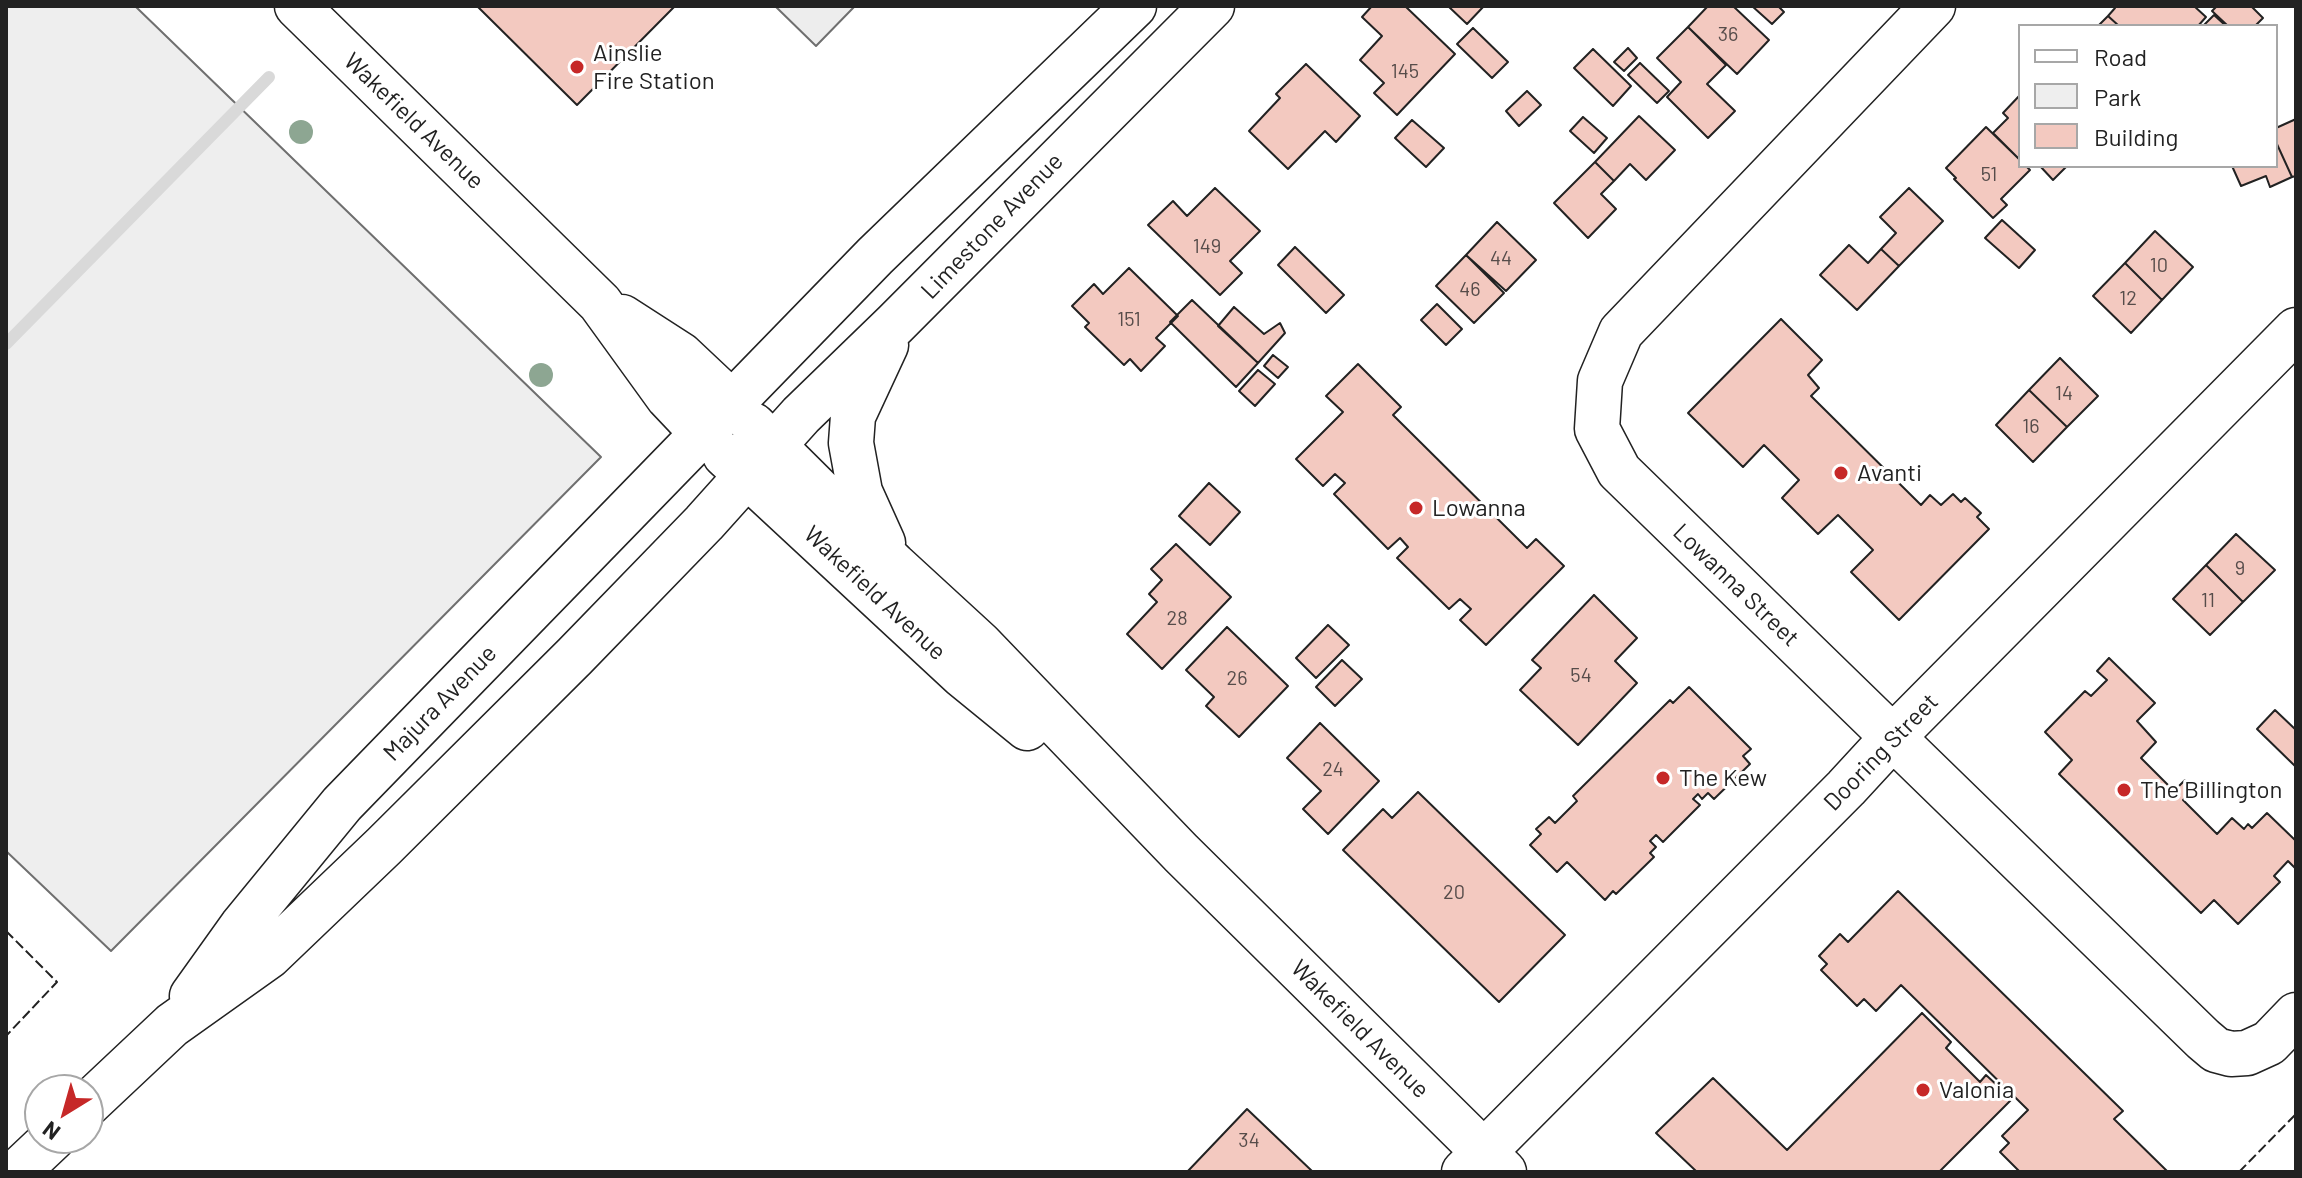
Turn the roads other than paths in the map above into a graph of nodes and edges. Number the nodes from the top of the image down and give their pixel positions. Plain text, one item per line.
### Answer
1 (297, 6) edge
2 (1134, 6) edge
3 (1212, 6) edge
4 (1933, 6) edge
5 (895, 324) junction
6 (2296, 330) edge
7 (717, 419) junction
8 (759, 460) junction
9 (894, 565) junction
10 (529, 612) junction
11 (575, 656) junction
12 (1893, 737) junction
13 (342, 804) junction
14 (384, 846) junction
15 (1181, 853) junction
16 (2296, 1015) edge
17 (172, 1025) junction
18 (104, 1089) edge
19 (36, 1154) edge
20 (1484, 1165) edge
21 (17, 1172) edge

1 - 7 main road, Wakefield Avenue
2 - 7 main road
3 - 5 main road, Limestone Avenue
4 - 12 main road, Lowanna Street
5 - 8 main road, Limestone Avenue
5 - 9 main road
6 - 12 main road, Dooring Street
7 - 8 main road, Wakefield Avenue
7 - 10 main road, Majura Avenue
8 - 9 main road, Wakefield Avenue
8 - 11 main road, Majura Avenue
8 - 15 main road, Wakefield Avenue
9 - 15 main road, Wakefield Avenue
10 - 11 main road
10 - 13 main road, Majura Avenue
11 - 14 main road, Majura Avenue
12 - 16 main road, Lowanna Street
12 - 20 main road, Dooring Street
13 - 14 main road
13 - 17 main road, Majura Avenue
14 - 17 main road, Majura Avenue
15 - 20 main road, Wakefield Avenue
17 - 18 main road, Majura Avenue
19 - 21 main road

